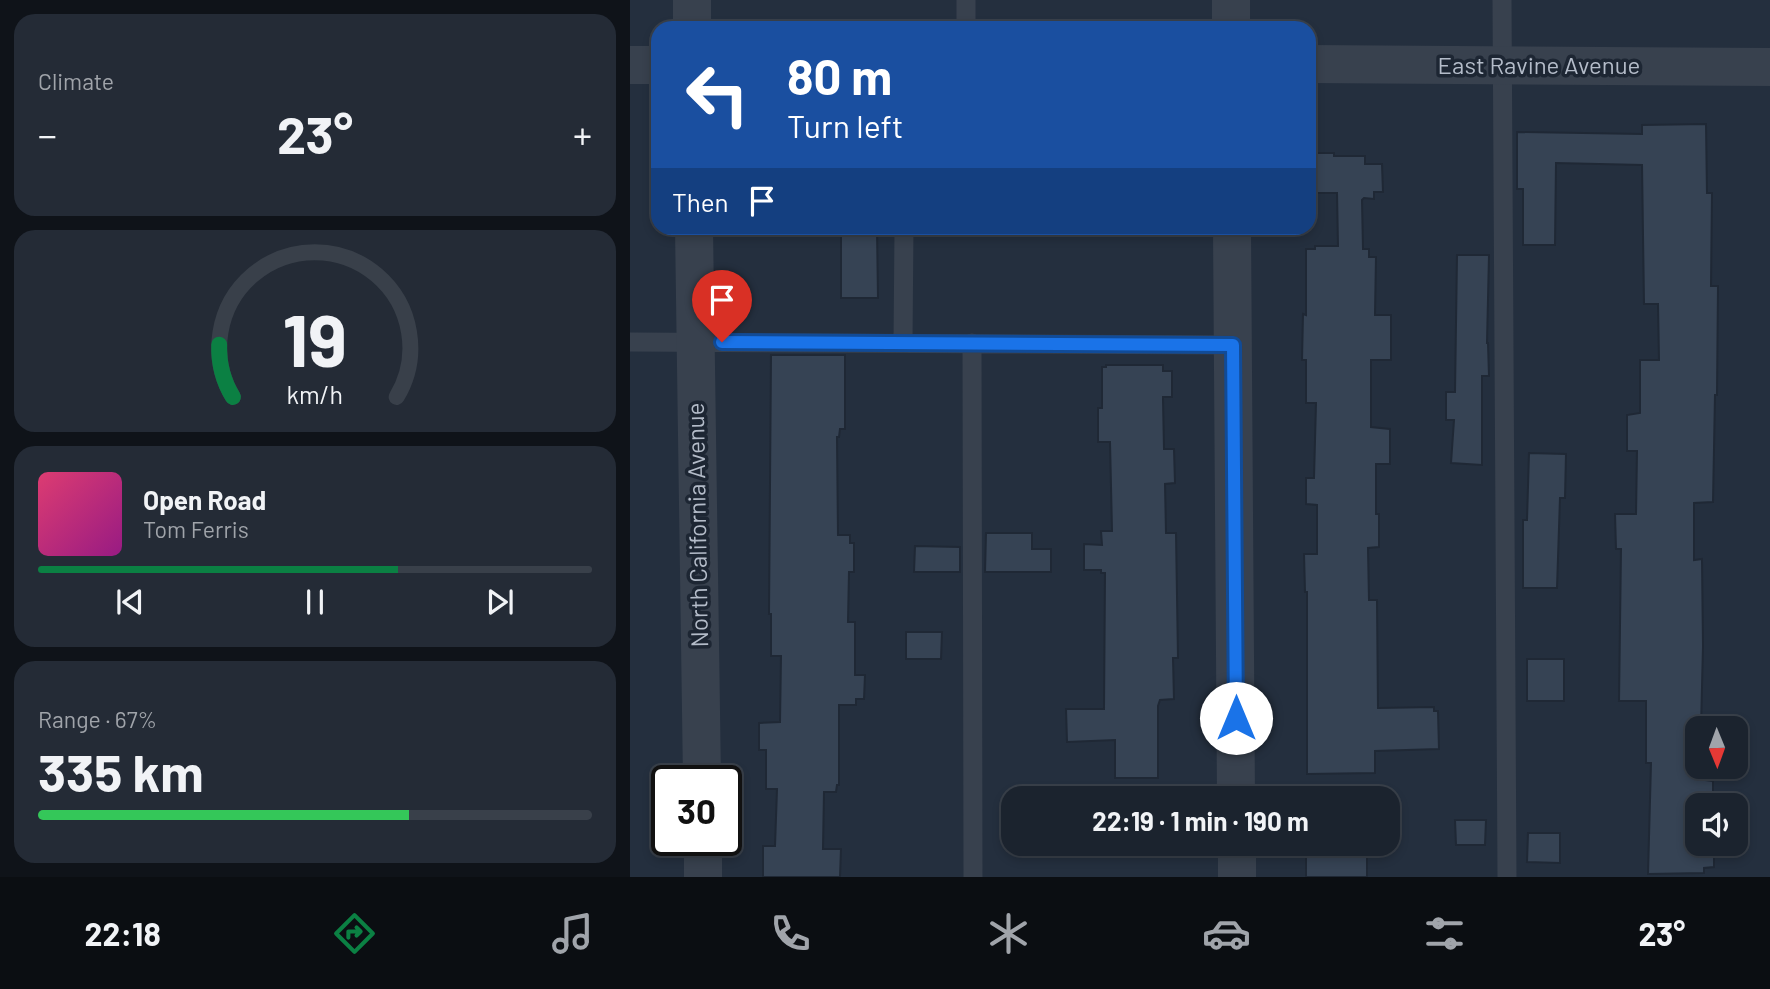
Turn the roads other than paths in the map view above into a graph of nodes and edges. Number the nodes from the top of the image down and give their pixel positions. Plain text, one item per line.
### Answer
1 (692, 0) edge
2 (966, 0) edge
3 (1231, 0) edge
4 (1502, 0) edge
5 (692, 21) edge
6 (966, 21) edge
7 (1231, 21) edge
8 (1316, 64) edge
9 (630, 65) edge
10 (651, 65) edge
11 (1503, 65) junction
12 (1770, 67) edge
13 (694, 235) edge
14 (904, 235) edge
15 (1232, 235) edge
16 (630, 342) edge
17 (696, 342) junction
18 (903, 343) junction
19 (972, 343) junction
20 (1233, 345) junction
21 (702, 765) edge
22 (1236, 786) edge
23 (703, 856) edge
24 (1237, 856) edge
25 (703, 877) edge
26 (973, 877) edge
27 (1237, 877) edge
28 (1507, 877) edge

1 - 5 street
2 - 6 lane
3 - 7 street
4 - 11 lane
8 - 11 street, East Ravine Avenue
9 - 10 street
11 - 12 street, East Ravine Avenue
11 - 28 lane
13 - 17 street, North California Avenue
14 - 18 lane
15 - 20 street
16 - 17 lane
17 - 18 lane
17 - 21 street, North California Avenue
18 - 19 lane
19 - 20 lane
19 - 26 lane
20 - 22 street
23 - 25 street
24 - 27 street

